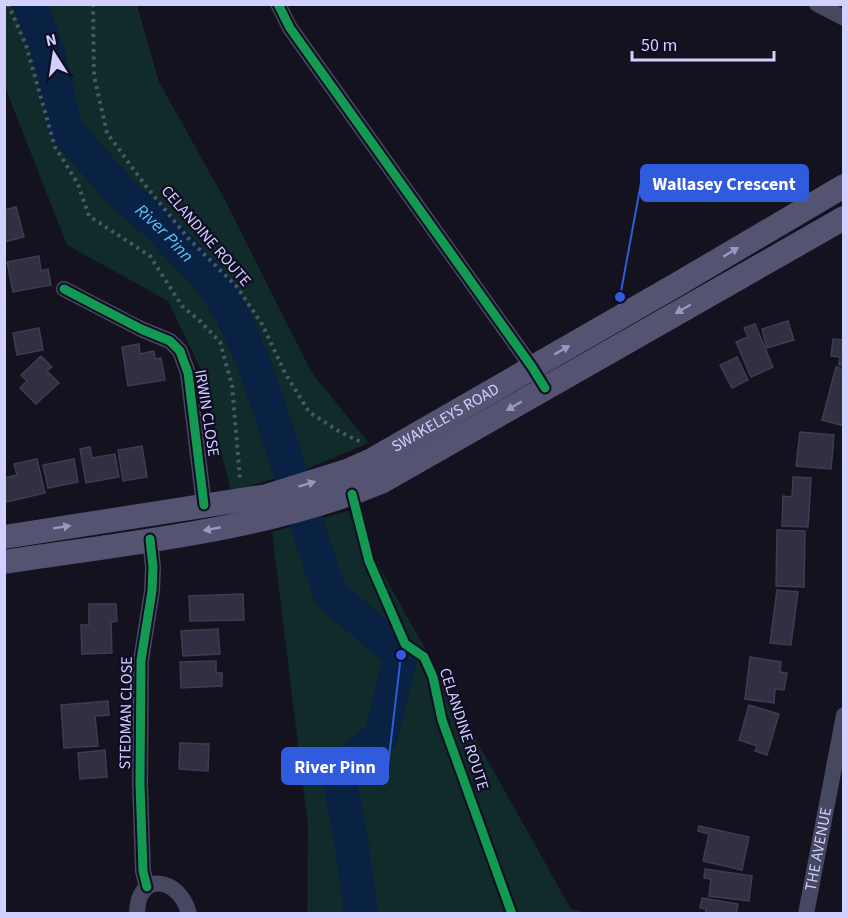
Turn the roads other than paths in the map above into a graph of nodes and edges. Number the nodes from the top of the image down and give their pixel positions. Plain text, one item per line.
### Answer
1 (278, 4) edge
2 (817, 4) edge
3 (843, 18) edge
4 (843, 186) edge
5 (843, 218) edge
6 (64, 289) dead end
7 (532, 367) junction
8 (545, 388) junction
9 (344, 489) junction
10 (204, 505) junction
11 (268, 507) junction
12 (125, 517) junction
13 (4, 537) edge
14 (140, 541) junction
15 (4, 562) edge
16 (843, 714) edge
17 (147, 887) junction
18 (137, 914) edge
19 (189, 914) edge
20 (806, 914) edge

1 - 7 street
2 - 3 street
7 -> 4 main road, SWAKELEYS ROAD
5 -> 8 main road, SWAKELEYS ROAD
6 - 10 street, IRWIN CLOSE
7 - 8 street
7 - 9 main road, SWAKELEYS ROAD
8 -> 9 main road, SWAKELEYS ROAD
9 - 11 main road, SWAKELEYS ROAD
10 - 11 main road, SWAKELEYS ROAD
10 - 12 main road, SWAKELEYS ROAD
11 -> 14 main road, SWAKELEYS ROAD
13 -> 12 main road, SWAKELEYS ROAD
12 - 14 main road
14 - 15 main road, SWAKELEYS ROAD
14 - 17 street, STEDMAN CLOSE
16 - 20 street, THE AVENUE
17 - 18 street, STEDMAN CLOSE
17 - 19 street

